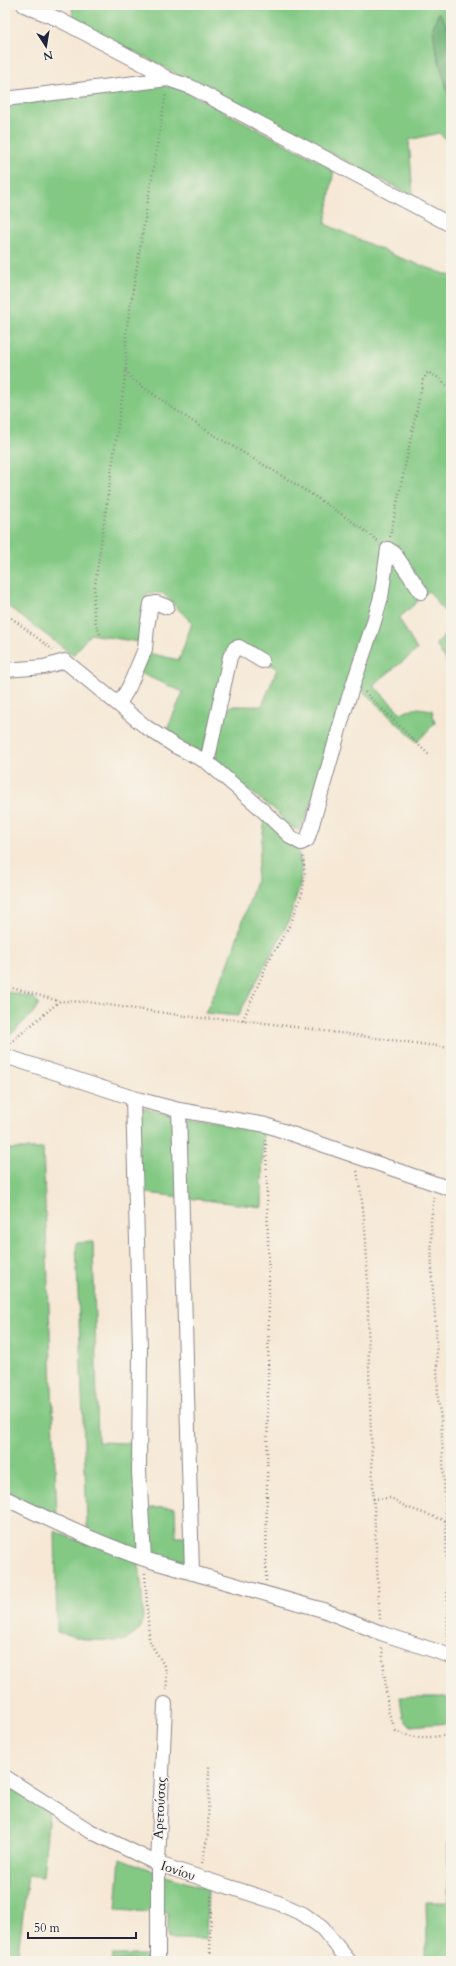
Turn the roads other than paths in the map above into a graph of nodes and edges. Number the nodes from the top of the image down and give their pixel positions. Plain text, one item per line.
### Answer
1 (24, 5) edge
2 (168, 79) junction
3 (5, 99) edge
4 (451, 225) edge
5 (421, 592) dead end
6 (167, 607) dead end
7 (262, 661) dead end
8 (5, 670) edge
9 (119, 704) junction
10 (207, 762) junction
11 (6, 1050) edge
12 (133, 1098) junction
13 (179, 1110) junction
14 (451, 1189) edge
15 (5, 1498) edge
16 (144, 1559) junction
17 (192, 1573) junction
18 (450, 1656) edge
19 (165, 1704) road end
20 (5, 1777) edge
21 (158, 1864) junction
22 (158, 1961) edge
23 (349, 1961) edge

1 - 2 street
2 - 3 street
2 - 4 street
5 - 10 street
6 - 9 street
7 - 10 street
8 - 9 street
9 - 10 street
11 - 12 street
12 - 13 street
12 - 16 street
13 - 14 street
13 - 17 street
15 - 16 street
16 - 17 street
17 - 18 street
19 - 21 street, Αρετούσας
20 - 21 street, Ιονίου
21 - 22 street, Αρετούσας
21 - 23 street, Ιονίου

